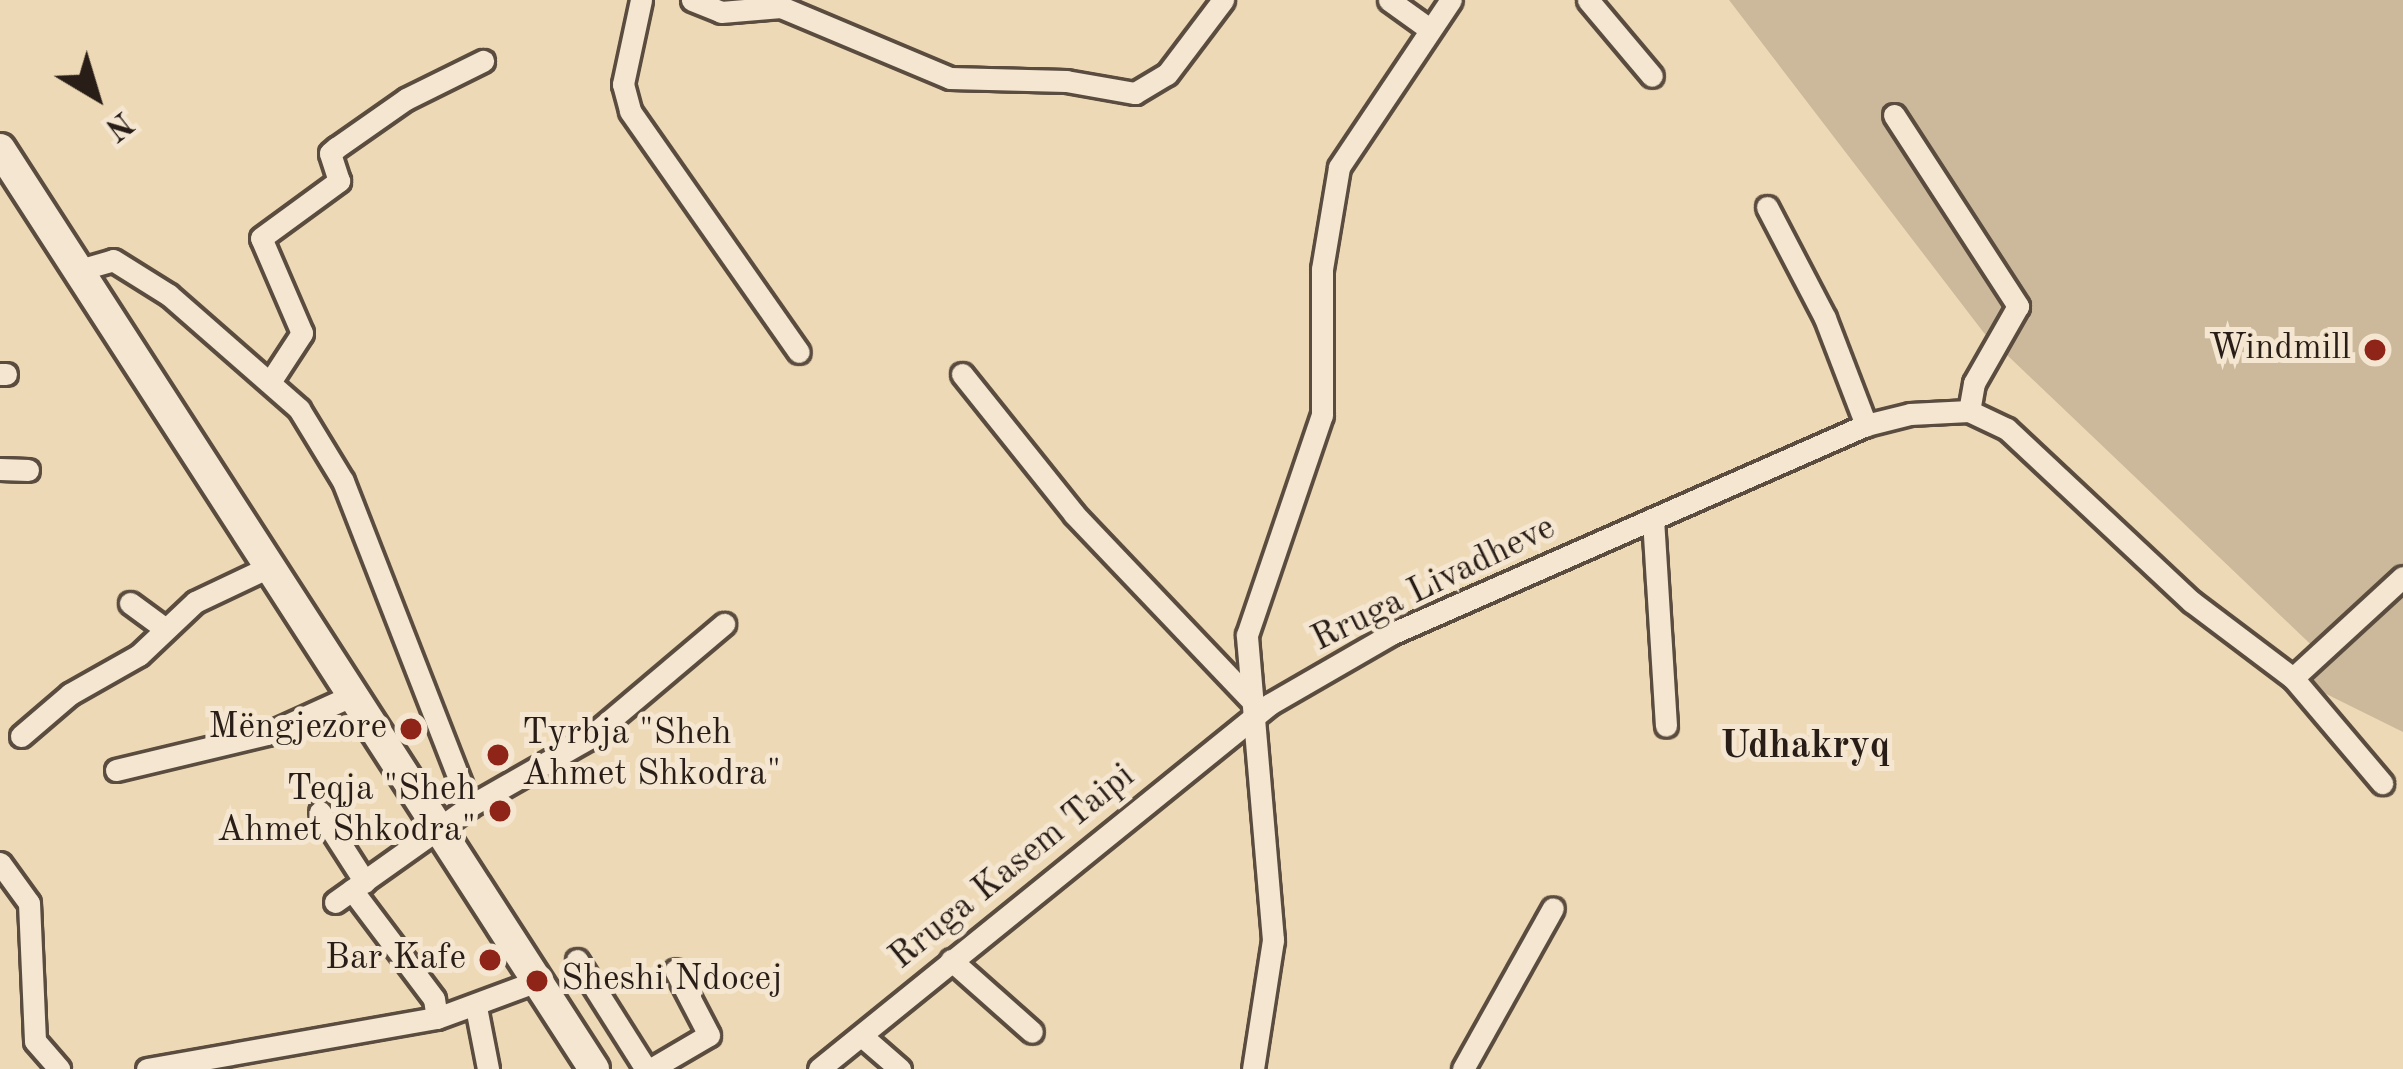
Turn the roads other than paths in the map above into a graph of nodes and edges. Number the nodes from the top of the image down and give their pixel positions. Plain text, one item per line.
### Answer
1 (641, 0) edge
2 (692, 0) edge
3 (1223, 0) edge
4 (1389, 0) edge
5 (1451, 0) edge
6 (1588, 0) edge
7 (1428, 28) junction
8 (483, 61) dead end
9 (1652, 76) dead end
10 (1894, 115) dead end
11 (0, 149) edge
12 (1766, 207) dead end
13 (79, 270) junction
14 (799, 352) dead end
15 (962, 374) dead end
16 (272, 379) junction
17 (1969, 411) junction
18 (1866, 425) junction
19 (0, 469) edge
20 (28, 470) dead end
21 (1653, 519) junction
22 (271, 566) junction
23 (2403, 578) edge
24 (130, 603) dead end
25 (724, 624) dead end
26 (164, 628) junction
27 (2293, 678) junction
28 (351, 696) junction
29 (1249, 708) junction
30 (1666, 726) dead end
31 (20, 736) dead end
32 (116, 770) dead end
33 (2382, 783) dead end
34 (470, 806) junction
35 (320, 812) dead end
36 (439, 831) junction
37 (0, 863) edge
38 (351, 891) junction
39 (1552, 908) dead end
40 (578, 960) dead end
41 (950, 960) junction
42 (675, 970) dead end
43 (537, 981) junction
44 (476, 1006) junction
45 (436, 1018) junction
46 (1032, 1032) dead end
47 (863, 1037) junction
48 (272, 1059) edge
49 (59, 1069) edge
50 (147, 1069) edge
51 (488, 1069) edge
52 (594, 1069) edge
53 (648, 1069) edge
54 (820, 1069) edge
55 (900, 1069) edge
56 (1253, 1069) edge
57 (1463, 1069) edge

1 - 14 street
2 - 3 street
4 - 7 street
5 - 7 street
6 - 9 street
7 - 29 street
8 - 16 street
10 - 17 street
11 - 13 main road
12 - 18 street
13 - 16 street
13 - 22 main road
15 - 29 street
16 - 34 street
17 - 18 street, Rruga Livadheve
17 - 27 street
18 - 21 street, Rruga Livadheve
19 - 20 street
21 - 29 street, Rruga Livadheve
21 - 30 street
22 - 26 street
22 - 28 main road
23 - 27 street
24 - 26 street
25 - 34 street
26 - 31 street
27 - 33 street
28 - 32 street
28 - 36 main road
29 - 41 street, Rruga Kasem Taipi
29 - 56 street
34 - 36 street
35 - 38 street
36 - 38 street
36 - 43 main road
37 - 49 street
38 - 45 street
39 - 57 street
40 - 53 street
41 - 46 street
41 - 47 street, Rruga Kasem Taipi
42 - 53 street
43 - 44 street
43 - 52 main road
44 - 45 street
44 - 51 street
45 - 48 street
47 - 54 street, Rruga Kasem Taipi
47 - 55 street
48 - 50 street

